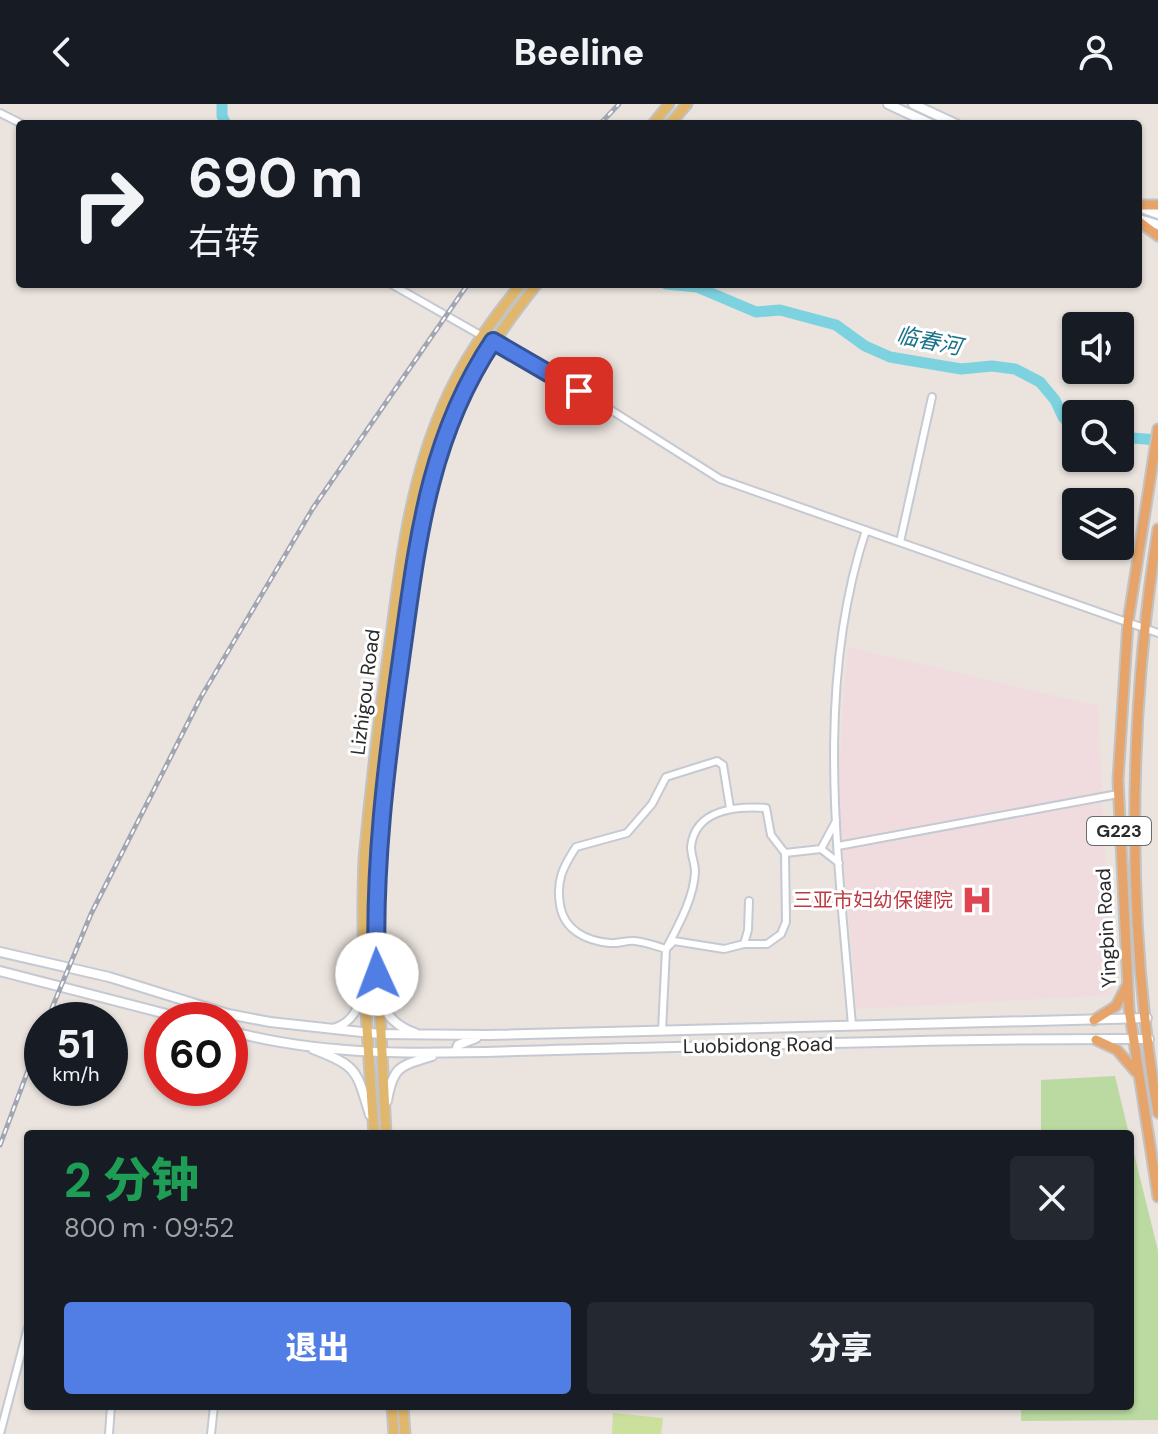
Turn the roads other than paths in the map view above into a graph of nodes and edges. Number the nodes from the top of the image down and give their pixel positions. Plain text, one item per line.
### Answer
1 (669, 104) edge
2 (687, 104) edge
3 (888, 104) edge
4 (913, 104) edge
5 (656, 120) edge
6 (673, 120) edge
7 (922, 120) edge
8 (947, 120) edge
9 (1142, 223) edge
10 (1158, 236) edge
11 (398, 288) edge
12 (518, 288) edge
13 (534, 288) edge
14 (481, 336) junction
15 (493, 341) junction
16 (932, 397) dead end
17 (1158, 429) edge
18 (1158, 529) edge
19 (866, 530) junction
20 (900, 542) junction
21 (1128, 622) junction
22 (1146, 628) junction
23 (1158, 633) edge
24 (1118, 794) junction
25 (730, 808) junction
26 (836, 821) junction
27 (838, 846) junction
28 (821, 849) junction
29 (785, 853) junction
30 (839, 863) junction
31 (749, 901) dead end
32 (744, 944) junction
33 (666, 949) junction
34 (0, 952) edge
35 (0, 971) edge
36 (364, 975) junction
37 (1128, 984) junction
38 (378, 989) junction
39 (144, 1008) edge
40 (1131, 1018) junction
41 (1147, 1018) junction
42 (1094, 1020) junction
43 (852, 1026) junction
44 (326, 1030) junction
45 (662, 1031) junction
46 (367, 1033) junction
47 (248, 1034) edge
48 (380, 1034) junction
49 (432, 1035) junction
50 (488, 1035) junction
51 (1133, 1039) junction
52 (1149, 1039) junction
53 (1096, 1040) junction
54 (301, 1044) junction
55 (368, 1051) junction
56 (380, 1051) junction
57 (461, 1052) junction
58 (443, 1053) junction
59 (1138, 1075) junction
60 (1158, 1113) edge
61 (385, 1121) junction
62 (373, 1122) junction
63 (374, 1130) edge
64 (386, 1130) edge
65 (1158, 1197) edge
66 (24, 1342) edge
67 (111, 1410) edge
68 (214, 1410) edge
69 (392, 1410) edge
70 (403, 1410) edge
71 (0, 1434) edge
72 (109, 1434) edge
73 (211, 1434) edge
74 (394, 1434) edge
75 (405, 1434) edge

1 - 5 main road
2 - 6 main road
3 - 7 main road
4 - 8 main road
9 - 10 highway
11 - 14 street
12 - 14 main road, Lizhigou Road
13 - 15 main road, Lizhigou Road
14 - 15 street
14 - 36 main road, Lizhigou Road
15 - 19 street
15 - 38 main road, Lizhigou Road
16 - 20 street
17 - 21 highway, Yingbin Road / G223
18 - 22 highway, Yingbin Road / G223
19 - 20 street
19 - 26 street
20 - 21 street
21 - 22 street
21 - 24 highway, Yingbin Road / G223
22 - 23 street
22 - 41 highway, Yingbin Road / G223
24 - 27 street
24 - 37 highway, Yingbin Road / G223
25 - 29 street
25 - 33 street
25 - 33 street
26 - 27 street
26 - 28 street
27 - 30 street
28 - 29 street
28 - 30 street
29 - 32 street
30 - 43 street
31 - 32 street
32 - 33 street
33 - 45 street
34 - 44 main road, Luobidong Road
35 - 39 main road
36 - 44 street
36 - 46 main road, Lizhigou Road
37 - 40 highway, Yingbin Road / G223
37 - 42 highway
38 - 48 main road, Lizhigou Road
38 - 49 main road
40 - 41 main road, Luobidong Road
40 - 42 main road, Luobidong Road
40 - 51 highway, Yingbin Road / G223
41 - 52 highway, Yingbin Road / G223
42 - 43 main road, Luobidong Road
43 - 45 main road, Luobidong Road
44 - 46 main road, Luobidong Road
45 - 50 main road, Luobidong Road
46 - 48 main road, Luobidong Road
46 - 55 main road, Lizhigou Road
47 - 54 main road
48 - 49 main road, Luobidong Road
48 - 56 main road, Lizhigou Road
49 - 50 main road, Luobidong Road
50 - 57 main road
51 - 52 main road, Luobidong Road
51 - 53 main road, Luobidong Road
51 - 59 highway, Yingbin Road / G223
52 - 60 highway, Yingbin Road / G223
53 - 57 main road, Luobidong Road
53 - 59 highway
54 - 55 main road, Luobidong Road
54 - 62 main road
55 - 56 main road, Luobidong Road
55 - 62 main road, Lizhigou Road
56 - 58 main road, Luobidong Road
56 - 61 main road, Lizhigou Road
57 - 58 main road, Luobidong Road
58 - 61 main road
59 - 65 highway, Yingbin Road / G223
61 - 64 main road, Lizhigou Road
62 - 63 main road, Lizhigou Road
66 - 71 street
67 - 72 street
68 - 73 street
69 - 74 main road
70 - 75 main road

